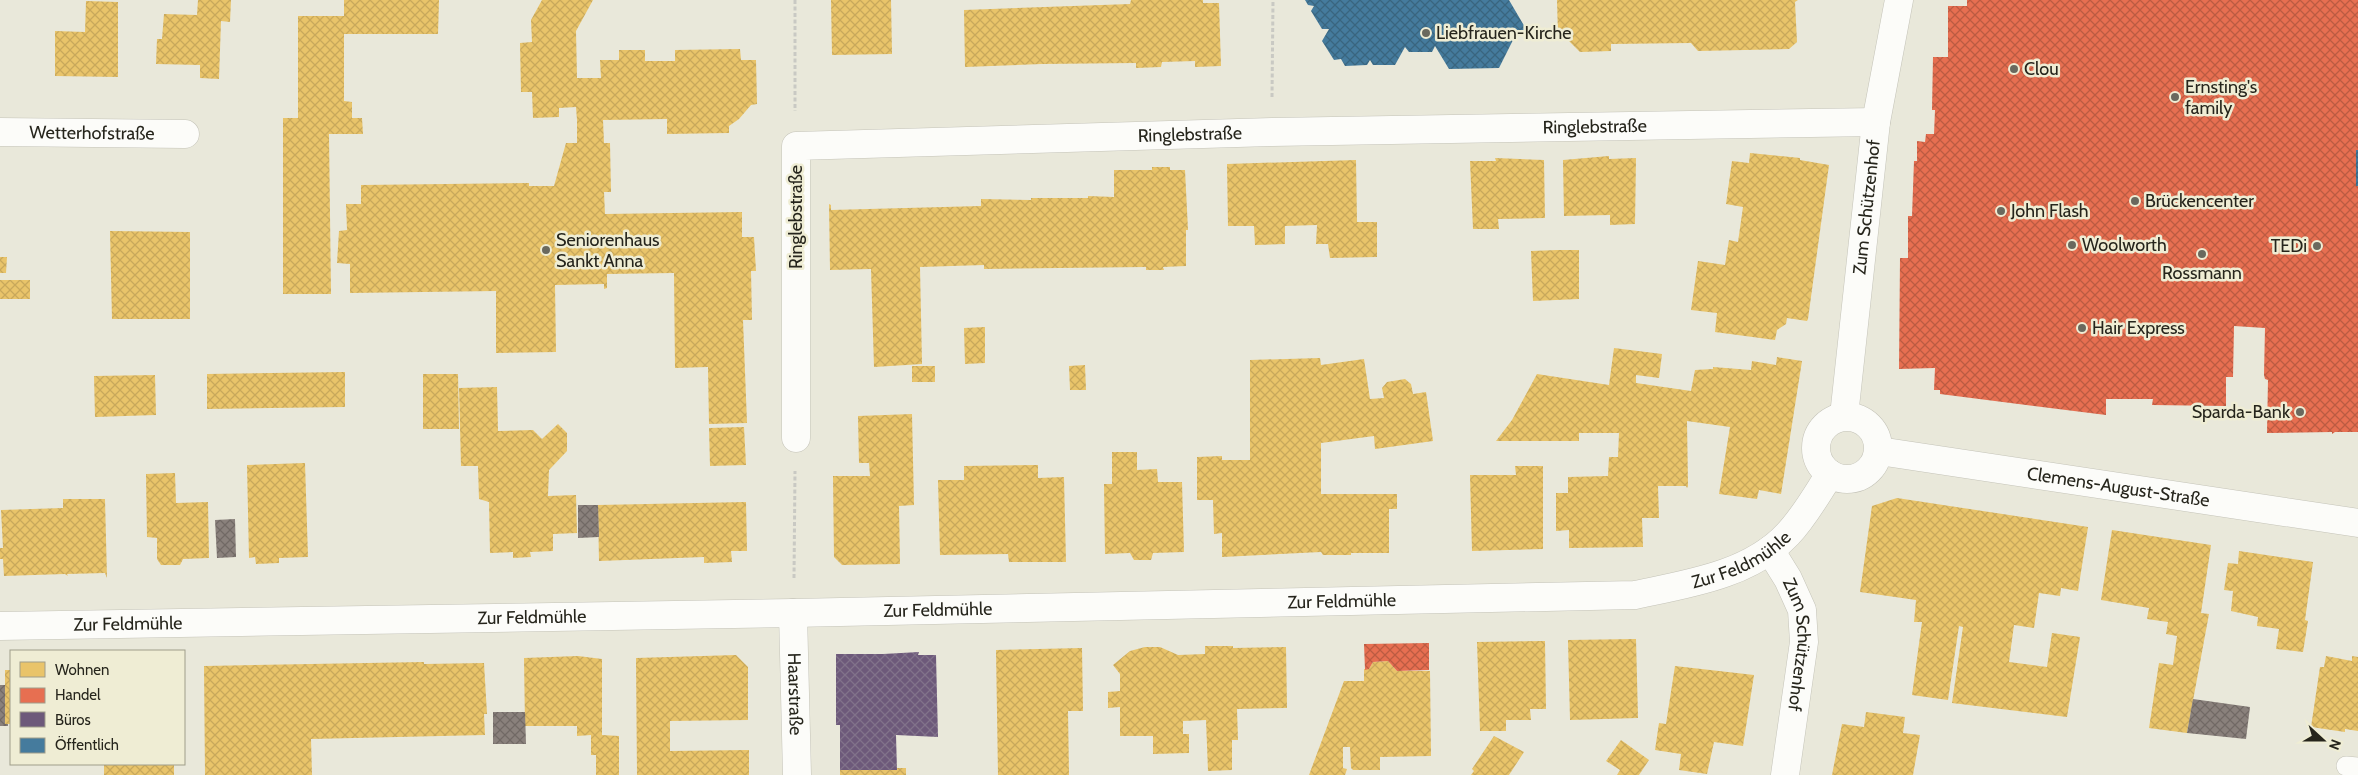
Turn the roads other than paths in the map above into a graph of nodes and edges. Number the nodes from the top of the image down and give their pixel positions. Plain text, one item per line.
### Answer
1 (1899, 0) edge
2 (1876, 122) junction
3 (0, 132) edge
4 (184, 134) dead end
5 (1844, 416) junction
6 (796, 438) road end
7 (1879, 451) junction
8 (1830, 474) junction
9 (2358, 523) edge
10 (1770, 550) junction
11 (793, 613) junction
12 (0, 626) edge
13 (797, 775) edge
14 (1785, 775) edge

1 - 2 street, Zum Schützenhof
2 - 5 street, Zum Schützenhof
2 - 6 street, Ringlebstraße
3 - 4 street, Wetterhofstraße
5 - 7 street
5 - 8 street
7 - 8 street
7 - 9 street, Clemens-August-Straße
8 - 10 street, Zur Feldmühle
10 - 11 street, Zur Feldmühle
10 - 14 street, Zum Schützenhof
11 - 12 street, Zur Feldmühle
11 - 13 street, Haarstraße

